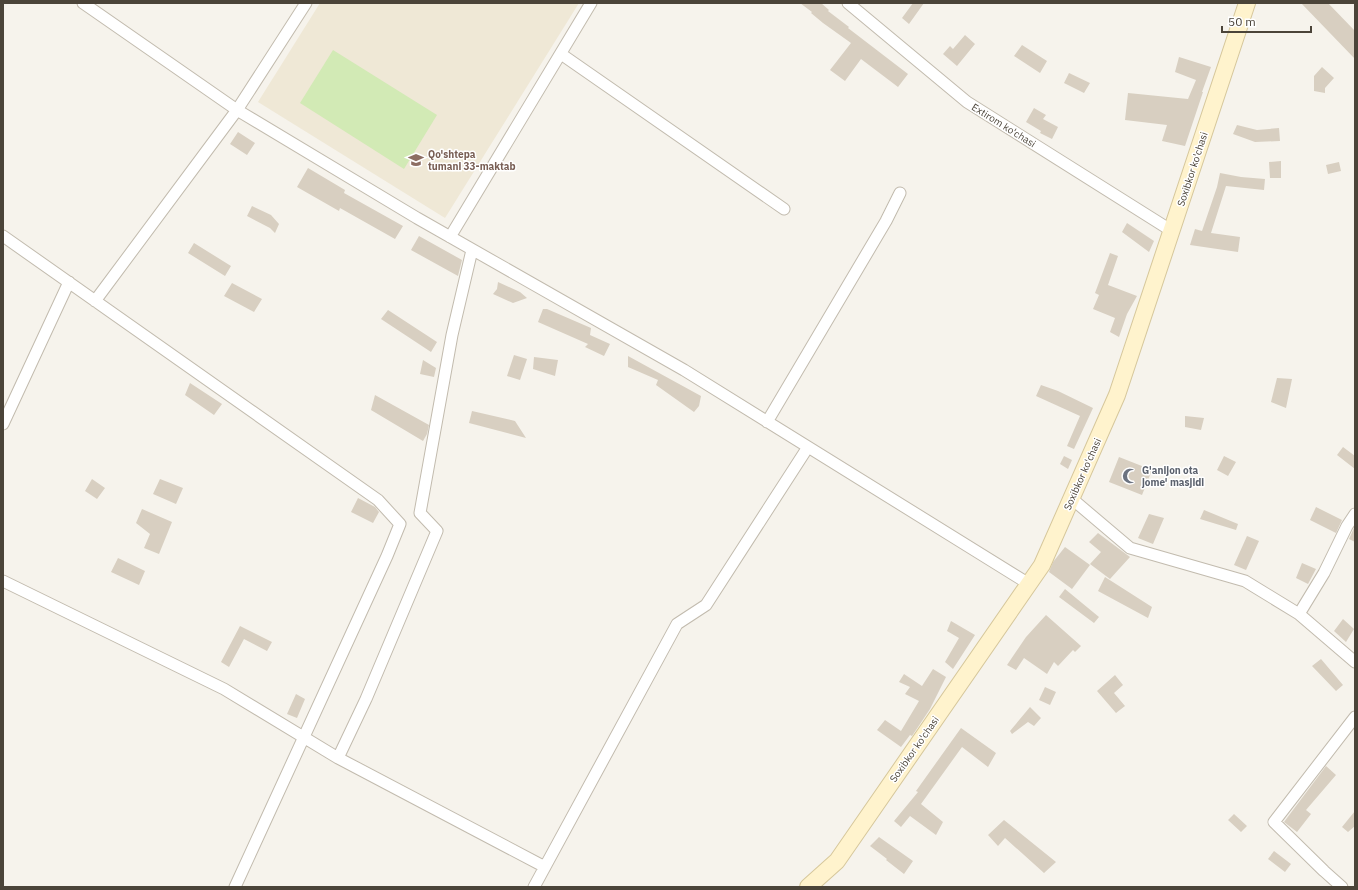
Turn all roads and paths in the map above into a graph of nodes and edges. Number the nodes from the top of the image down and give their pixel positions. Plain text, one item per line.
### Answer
1 (82, 3) edge
2 (306, 3) edge
3 (591, 3) edge
4 (848, 3) edge
5 (1247, 3) edge
6 (561, 54) junction
7 (237, 110) junction
8 (900, 193) dead end
9 (784, 209) dead end
10 (1172, 231) junction
11 (3, 236) edge
12 (450, 237) junction
13 (472, 250) junction
14 (69, 282) junction
15 (95, 301) junction
16 (767, 422) junction
17 (3, 424) edge
18 (808, 447) junction
19 (1071, 498) junction
20 (1355, 514) edge
21 (3, 581) edge
22 (1029, 584) junction
23 (1299, 614) junction
24 (1355, 662) edge
25 (1355, 717) edge
26 (303, 737) junction
27 (338, 758) junction
28 (545, 867) junction
29 (235, 887) edge
30 (534, 887) edge
31 (808, 887) edge
32 (1342, 887) edge

1 - 7 street
2 - 7 street
3 - 6 street
4 - 10 street, Extirom ko'chasi
5 - 10 main road, Soxibkor ko'chasi
6 - 9 street
6 - 12 street
7 - 12 street
7 - 15 street
8 - 16 street
10 - 19 main road, Soxibkor ko'chasi
11 - 14 street
12 - 13 street
13 - 16 street
13 - 27 street
14 - 15 street
14 - 17 street
15 - 26 street
16 - 18 street
18 - 22 street
18 - 28 street
19 - 22 main road, Soxibkor ko'chasi
19 - 23 street
20 - 23 street
21 - 26 street
22 - 31 main road, Soxibkor ko'chasi
23 - 24 street
25 - 32 street
26 - 27 street
26 - 29 street
27 - 28 street
28 - 30 street

